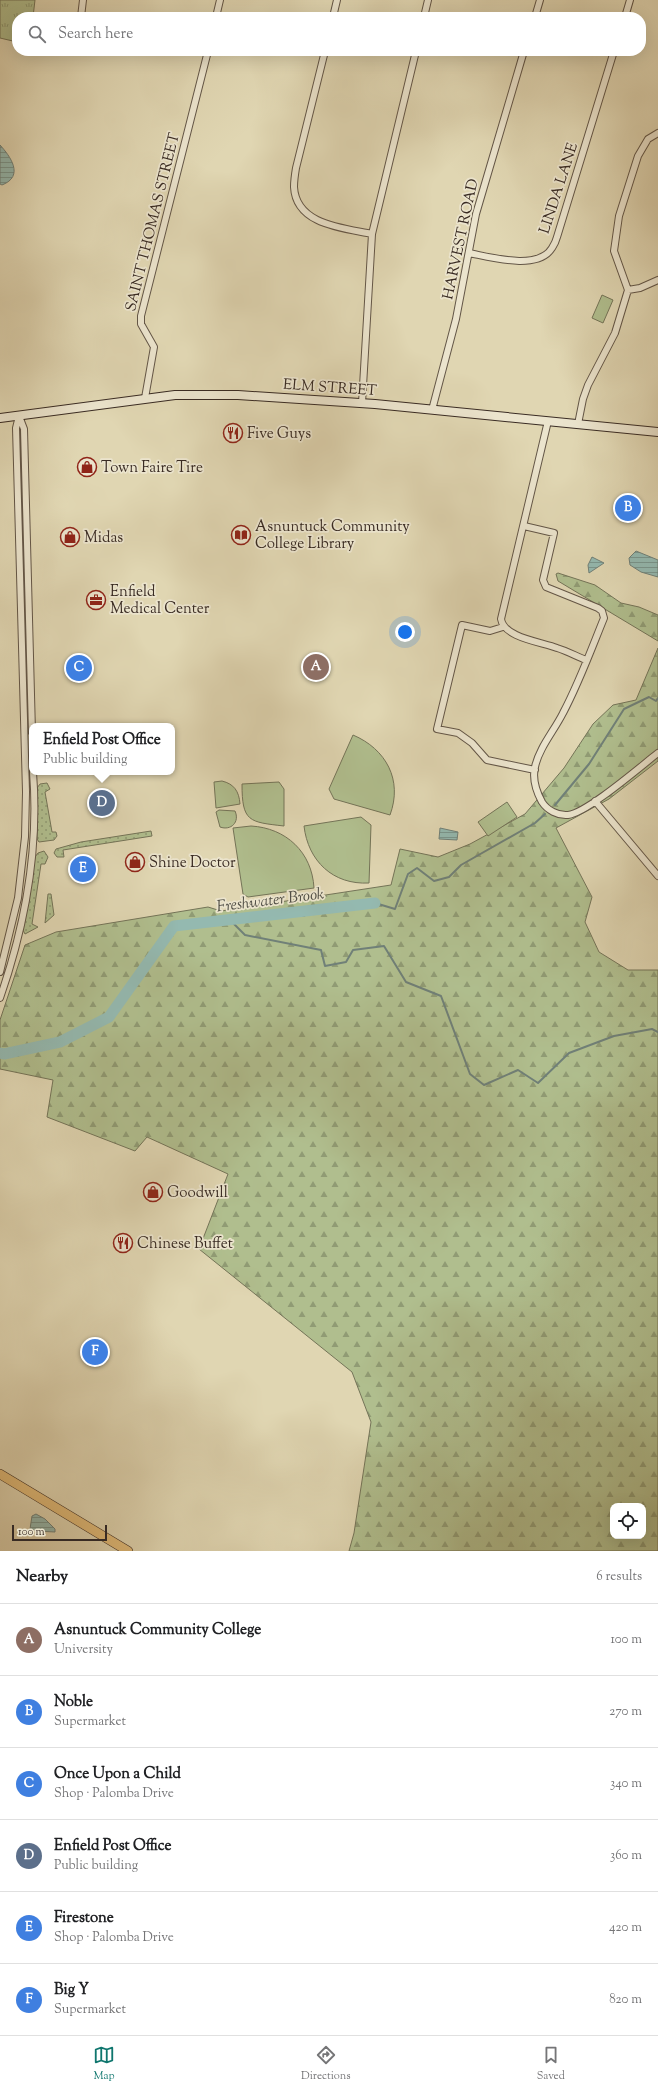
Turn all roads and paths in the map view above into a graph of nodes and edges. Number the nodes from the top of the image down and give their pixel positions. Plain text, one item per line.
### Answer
1 (83, 0) edge
2 (220, 0) edge
3 (337, 0) edge
4 (428, 0) edge
5 (540, 0) edge
6 (630, 0) edge
7 (82, 12) edge
8 (217, 12) edge
9 (334, 12) edge
10 (425, 12) edge
11 (536, 12) edge
12 (626, 12) edge
13 (207, 56) edge
14 (324, 56) edge
15 (415, 56) edge
16 (523, 56) edge
17 (612, 56) edge
18 (658, 133) edge
19 (372, 234) junction
20 (469, 253) junction
21 (658, 280) edge
22 (628, 290) junction
23 (145, 398) junction
24 (362, 403) junction
25 (432, 410) junction
26 (19, 416) junction
27 (0, 418) edge
28 (548, 421) junction
29 (578, 424) junction
30 (658, 432) edge
31 (524, 526) junction
32 (503, 626) junction
33 (586, 660) junction
34 (31, 712) junction
35 (23, 719) junction
36 (32, 723) edge
37 (658, 753) edge
38 (535, 770) junction
39 (33, 775) edge
40 (595, 801) junction
41 (33, 848) junction
42 (24, 849) junction
43 (658, 876) edge
44 (8, 942) junction
45 (16, 944) junction
46 (0, 972) edge
47 (0, 998) edge
48 (0, 1474) edge
49 (128, 1551) edge

1 - 7 street
2 - 8 street
3 - 9 street
4 - 10 street
5 - 11 street
6 - 12 street
13 - 23 street, SAINT THOMAS STREET
14 - 19 street
15 - 19 street
16 - 20 street, HARVEST ROAD
17 - 20 street, LINDA LANE
18 - 22 street
19 - 24 street
20 - 25 street, HARVEST ROAD
21 - 22 street
22 - 29 street
23 - 24 main road, ELM STREET
23 - 26 main road, ELM STREET
24 - 25 main road, ELM STREET
25 - 28 main road, ELM STREET
26 - 27 main road, ELM STREET
26 - 34 street
26 - 35 street
28 - 29 main road, ELM STREET
28 - 31 street
29 - 30 main road, ELM STREET
31 - 32 street
31 - 33 street
32 - 33 street
32 - 38 street
33 - 38 street
34 - 35 street
34 - 36 street
35 - 42 street
37 - 40 street
38 - 40 street
39 - 41 street
40 - 43 street
41 - 42 street
41 - 45 street
42 - 44 street
44 - 45 street
44 - 46 street
45 - 47 street
48 - 49 main road

